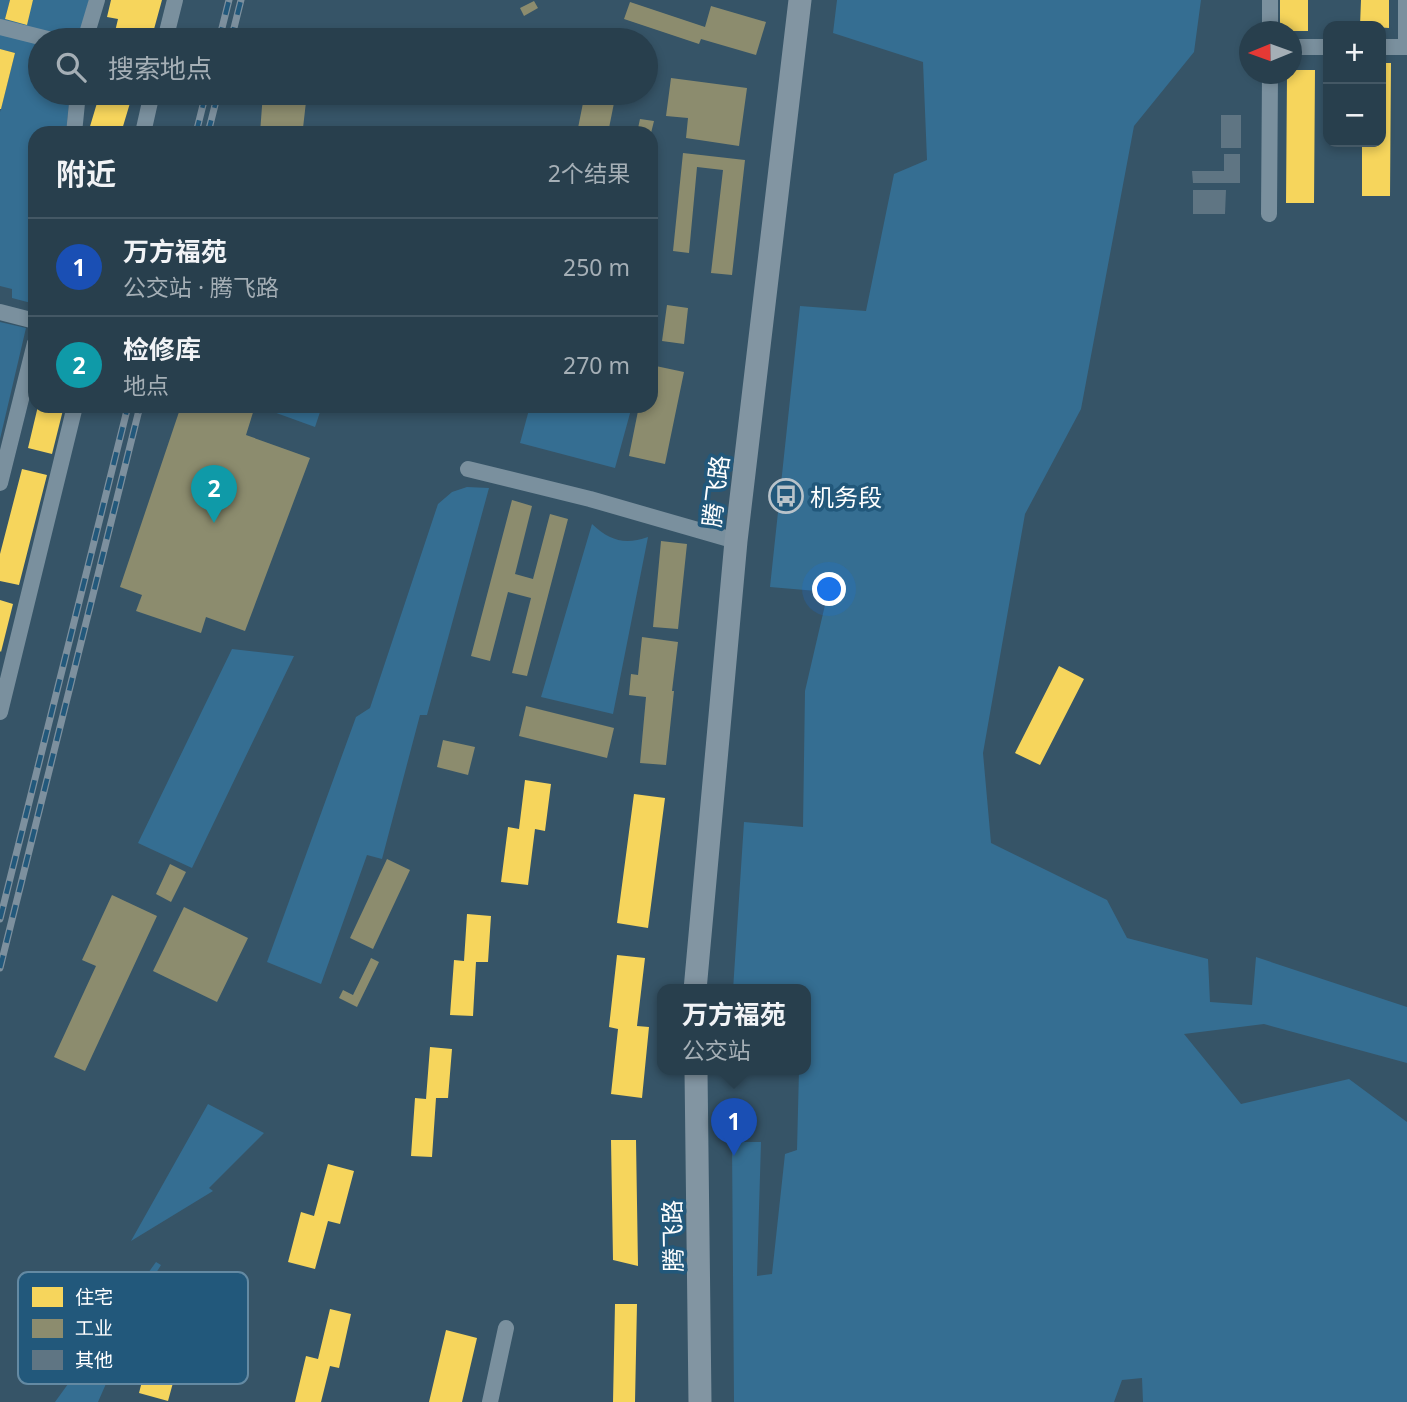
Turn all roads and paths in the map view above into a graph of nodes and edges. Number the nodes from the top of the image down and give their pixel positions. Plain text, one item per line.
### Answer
1 (97, 0) edge
2 (175, 0) edge
3 (800, 0) edge
4 (1270, 0) edge
5 (1406, 0) edge
6 (1270, 21) edge
7 (0, 27) edge
8 (89, 28) edge
9 (168, 28) edge
10 (28, 34) edge
11 (1302, 47) edge
12 (1323, 47) edge
13 (1386, 47) edge
14 (1407, 47) edge
15 (1270, 84) edge
16 (77, 105) edge
17 (149, 105) edge
18 (75, 126) edge
19 (145, 126) edge
20 (1269, 214) dead end
21 (0, 312) edge
22 (28, 319) edge
23 (28, 371) edge
24 (73, 413) edge
25 (468, 469) dead end
26 (0, 483) edge
27 (736, 541) junction
28 (0, 712) edge
29 (696, 984) edge
30 (696, 1075) edge
31 (506, 1328) dead end
32 (489, 1402) edge
33 (700, 1402) edge

1 - 8 street
2 - 9 street
3 - 27 street, 腾飞路
4 - 6 street
5 - 14 street
7 - 10 street
11 - 12 street
13 - 14 street
15 - 20 street
16 - 18 street
17 - 19 street
21 - 22 street
23 - 26 street
24 - 28 street
25 - 27 street
27 - 29 street, 腾飞路
30 - 33 street, 腾飞路
31 - 32 street

